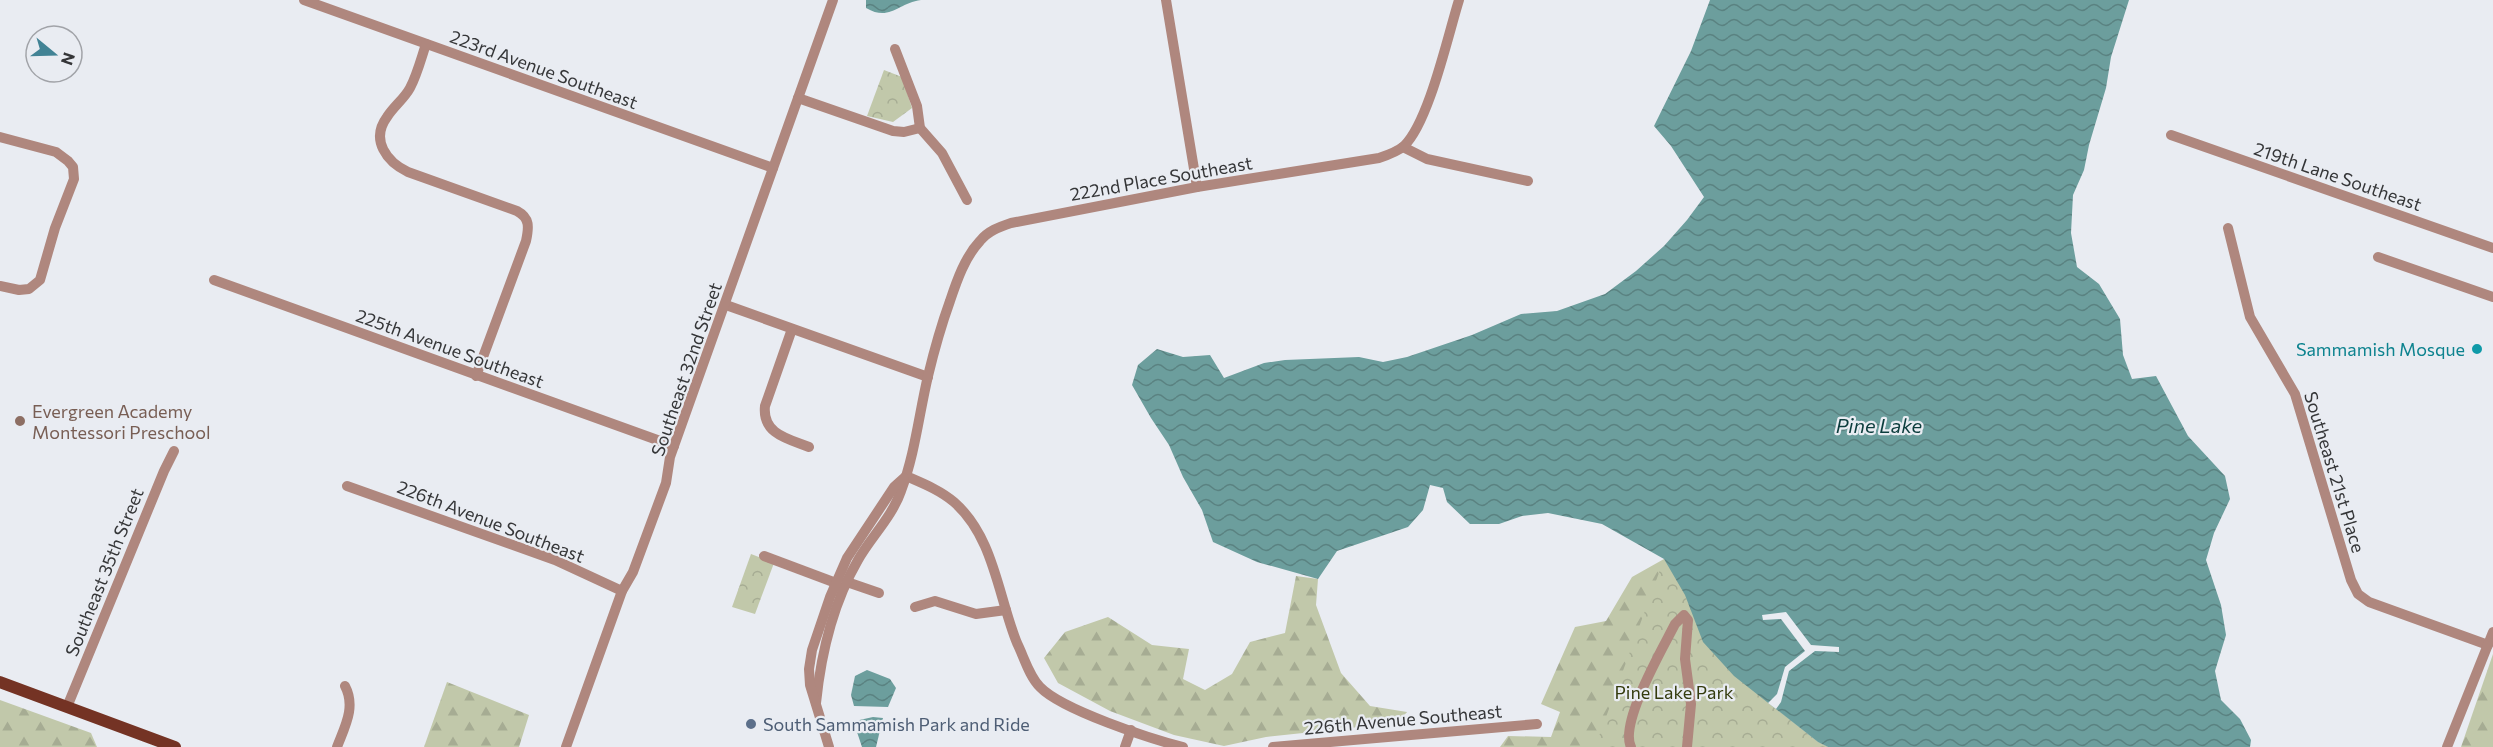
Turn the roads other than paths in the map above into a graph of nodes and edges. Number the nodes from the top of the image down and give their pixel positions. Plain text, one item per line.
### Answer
1 (304, 0) edge
2 (833, 0) edge
3 (1166, 0) edge
4 (1459, 0) edge
5 (426, 44) junction
6 (895, 49) dead end
7 (798, 98) junction
8 (920, 128) junction
9 (2171, 135) dead end
10 (0, 138) edge
11 (1403, 147) junction
12 (773, 168) junction
13 (1528, 181) dead end
14 (1197, 187) junction
15 (967, 200) dead end
16 (2228, 228) dead end
17 (2493, 248) edge
18 (2378, 257) dead end
19 (214, 280) dead end
20 (0, 286) edge
21 (2493, 297) edge
22 (726, 305) junction
23 (792, 329) junction
24 (476, 376) junction
25 (928, 377) junction
26 (675, 446) junction
27 (809, 447) dead end
28 (174, 451) dead end
29 (906, 476) junction
30 (347, 486) dead end
31 (764, 556) dead end
32 (842, 582) junction
33 (622, 591) junction
34 (879, 593) dead end
35 (915, 607) dead end
36 (1006, 610) junction
37 (2493, 632) edge
38 (2488, 645) junction
39 (0, 682) edge
40 (345, 686) dead end
41 (67, 707) junction
42 (1537, 724) dead end
43 (1131, 730) junction
44 (175, 747) edge
45 (338, 747) edge
46 (566, 747) edge
47 (829, 747) edge
48 (1125, 747) edge
49 (1184, 747) edge
50 (1273, 747) edge
51 (1631, 747) edge
52 (1687, 747) edge
53 (2446, 747) edge

1 - 5 street, 223rd Avenue Southeast
2 - 7 street, Southeast 32nd Street
3 - 14 street
4 - 11 street
5 - 12 street, 223rd Avenue Southeast
5 - 24 street
6 - 8 street
7 - 8 street
7 - 12 street, Southeast 32nd Street
8 - 15 street
9 - 17 street, 219th Lane Southeast
10 - 20 street
11 - 13 street
11 - 14 street, 222nd Place Southeast
12 - 22 street, Southeast 32nd Street
14 - 25 street, 222nd Place Southeast
16 - 38 street, Southeast 21st Place
18 - 21 street
19 - 24 street, 225th Avenue Southeast
22 - 23 street
22 - 26 street, Southeast 32nd Street
23 - 25 street
23 - 27 street
24 - 26 street, 225th Avenue Southeast
25 - 29 street, 222nd Place Southeast
26 - 33 street, Southeast 32nd Street
28 - 41 street, Southeast 35th Street
29 - 32 street
29 - 36 street
30 - 33 street, 226th Avenue Southeast
31 - 32 street
32 - 34 street
32 - 47 street
33 - 46 street, Southeast 32nd Street
35 - 36 street
36 - 43 street
37 - 38 street
38 - 53 street
39 - 41 main road
40 - 45 street
41 - 44 main road
42 - 50 street, 226th Avenue Southeast
43 - 48 street
43 - 49 street
51 - 52 street

